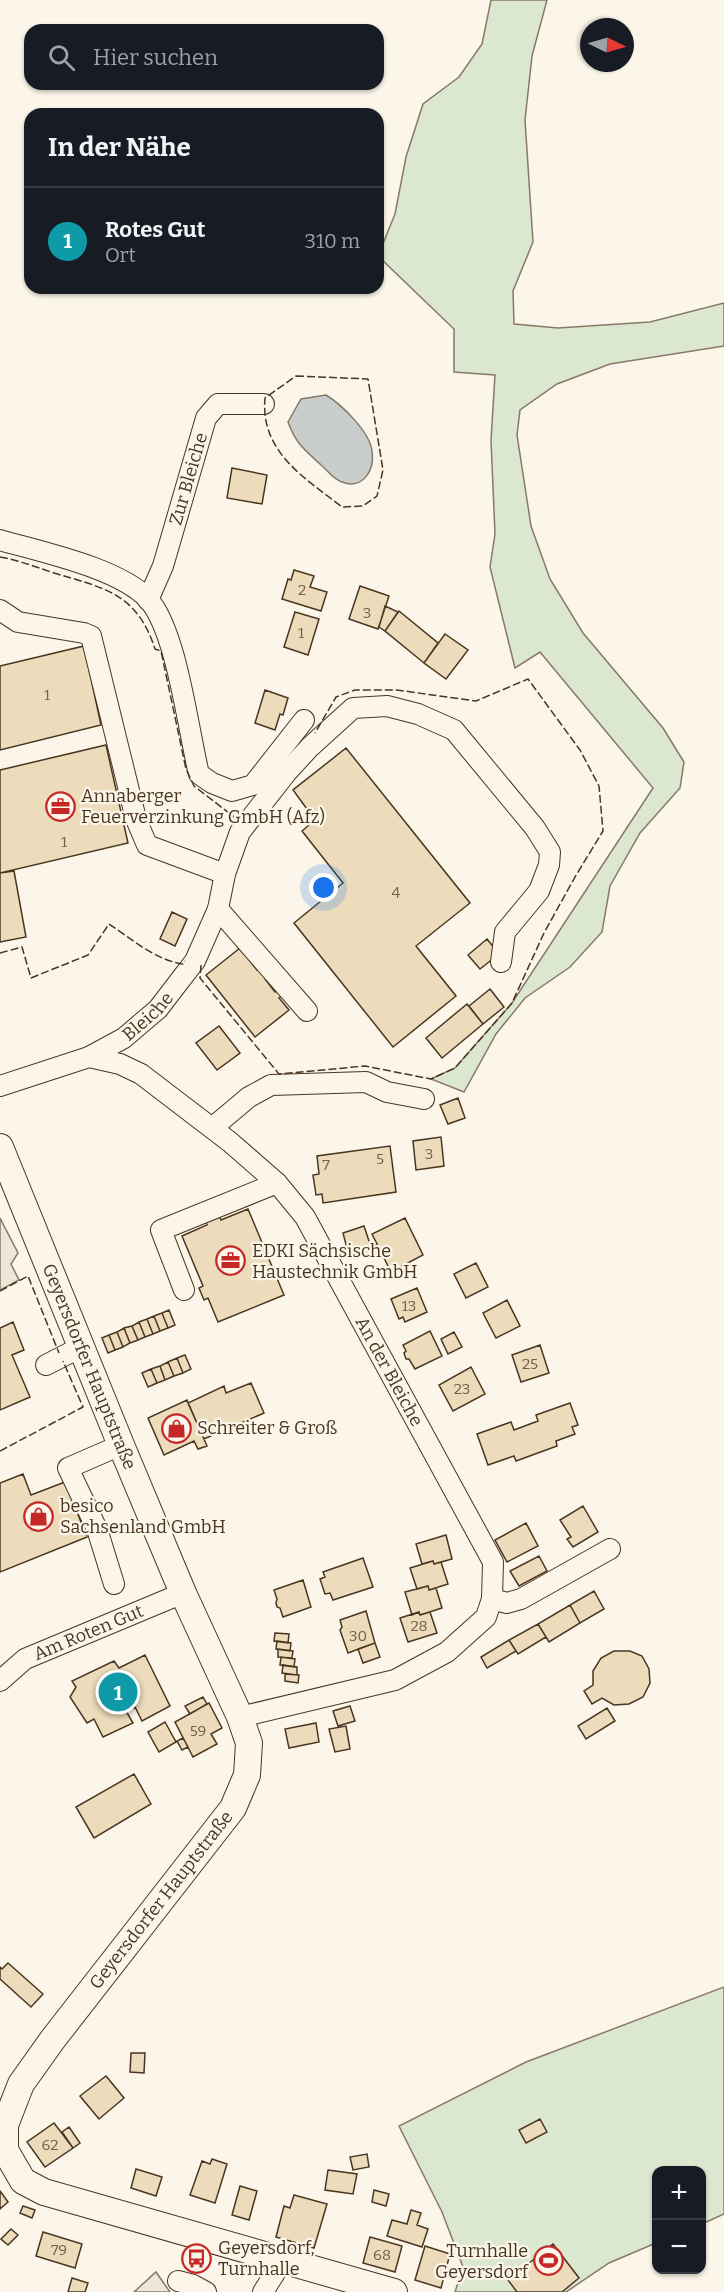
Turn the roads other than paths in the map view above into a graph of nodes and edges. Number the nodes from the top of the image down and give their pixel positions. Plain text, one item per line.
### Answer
1 (264, 404) dead end
2 (0, 540) edge
3 (148, 600) junction
4 (0, 610) edge
5 (304, 720) dead end
6 (225, 874) junction
7 (218, 909) junction
8 (501, 962) dead end
9 (307, 1011) dead end
10 (89, 1057) junction
11 (0, 1086) edge
12 (424, 1099) dead end
13 (212, 1128) junction
14 (0, 1147) edge
15 (277, 1183) junction
16 (184, 1290) dead end
17 (81, 1347) junction
18 (46, 1365) dead end
19 (121, 1445) junction
20 (610, 1549) dead end
21 (114, 1584) dead end
22 (183, 1593) junction
23 (492, 1599) junction
24 (0, 1681) edge
25 (240, 1717) junction
26 (3, 2151) edge
27 (283, 2260) junction
28 (178, 2281) dead end
29 (206, 2292) edge
30 (263, 2292) edge
31 (394, 2292) edge

1 - 3 street, Zur Bleiche
2 - 3 street
3 - 5 street
4 - 6 street
6 - 7 street, Bleiche
6 - 8 street, Bleiche
7 - 9 street
7 - 10 street, Bleiche
10 - 11 street
10 - 13 street, An der Bleiche
12 - 13 street
13 - 15 street, An der Bleiche
14 - 17 main road, Geyersdorfer Hauptstraße
15 - 16 street
15 - 23 street, An der Bleiche
17 - 18 street
17 - 19 main road, Geyersdorfer Hauptstraße
19 - 21 street
19 - 22 main road, Geyersdorfer Hauptstraße
20 - 23 street
22 - 24 street, Am Roten Gut
22 - 25 main road, Geyersdorfer Hauptstraße
23 - 25 street, An der Bleiche
25 - 26 main road, Geyersdorfer Hauptstraße
26 - 27 main road, Geyersdorfer Hauptstraße
27 - 30 street
27 - 31 main road, Geyersdorfer Hauptstraße
28 - 29 street

